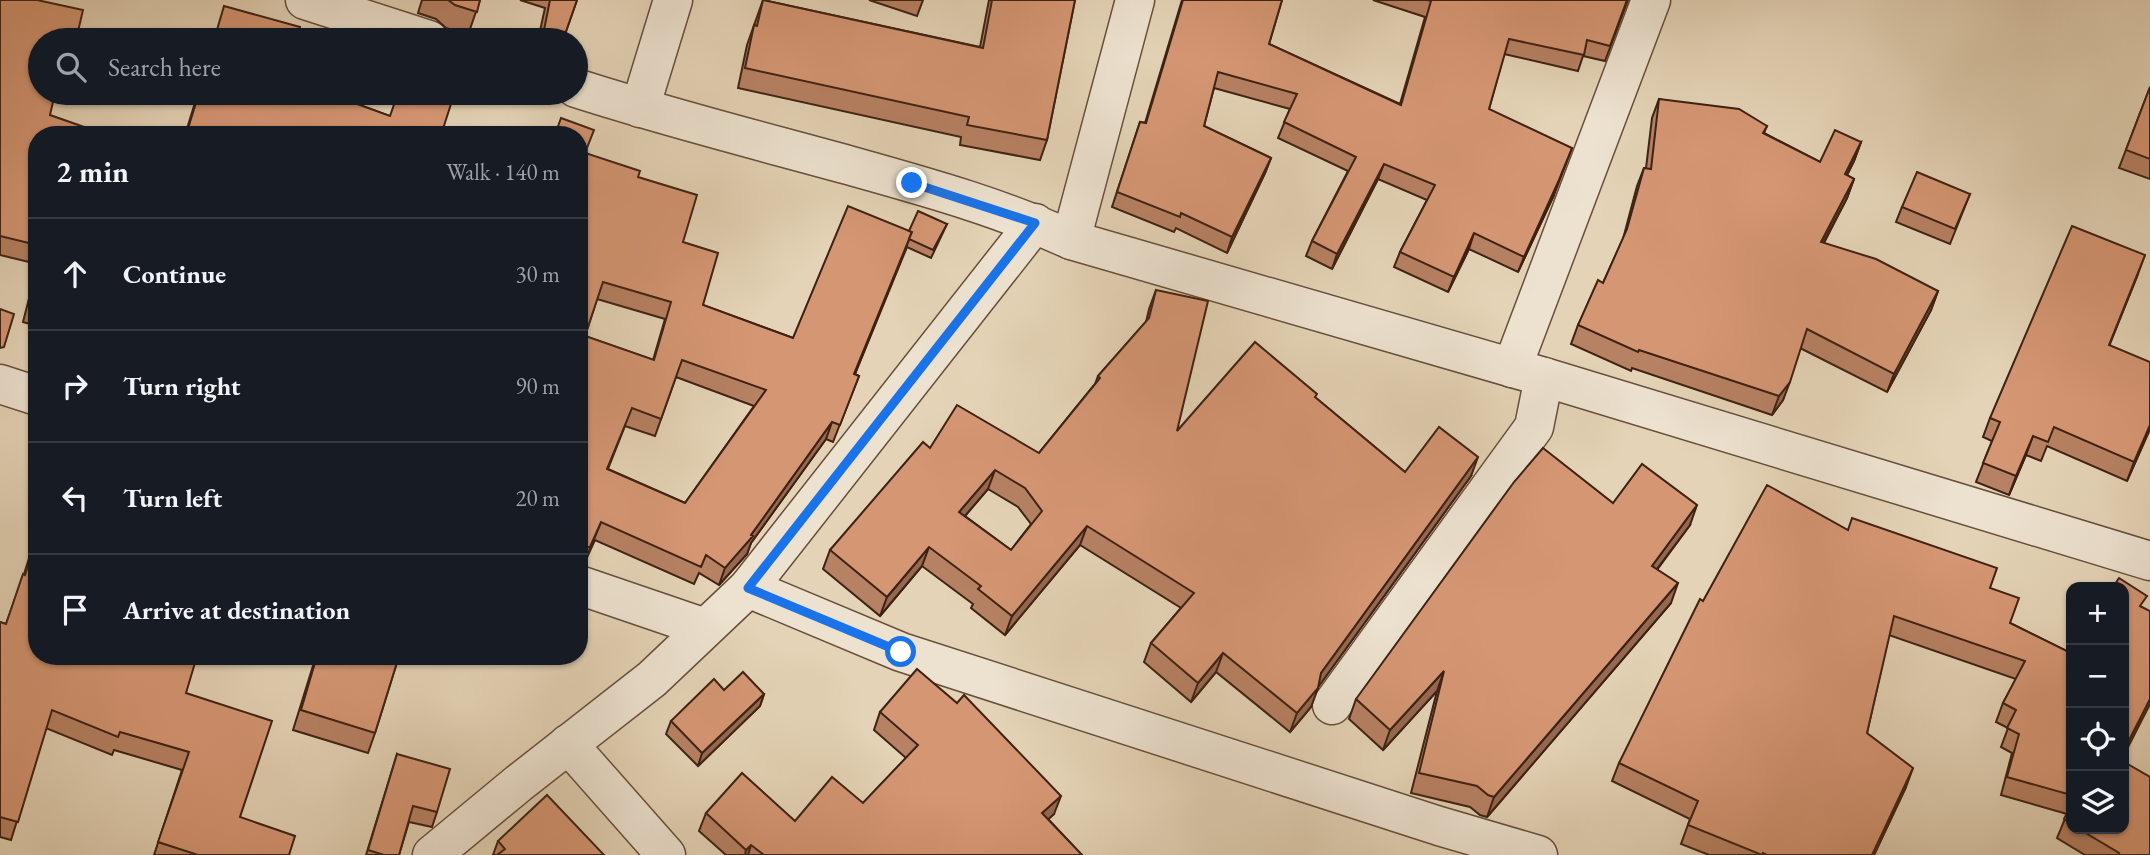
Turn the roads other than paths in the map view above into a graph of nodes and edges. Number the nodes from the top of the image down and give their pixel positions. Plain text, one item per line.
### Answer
1 (305, 0) edge
2 (673, 0) edge
3 (1135, 0) edge
4 (1651, 0) edge
5 (392, 28) edge
6 (588, 92) edge
7 (640, 108) junction
8 (1035, 223) junction
9 (1071, 240) junction
10 (1528, 372) junction
11 (0, 384) edge
12 (28, 393) edge
13 (2150, 561) edge
14 (588, 588) edge
15 (748, 588) junction
16 (705, 628) junction
17 (1332, 705) dead end
18 (568, 744) junction
19 (432, 855) edge
20 (666, 855) edge
21 (1538, 855) edge

1 - 5 street
2 - 7 street
3 - 9 street
4 - 10 street
6 - 7 street
7 - 8 street
8 - 9 street
8 - 15 street
9 - 10 street
10 - 13 street
10 - 17 street
11 - 12 street
14 - 16 street
15 - 16 street
15 - 21 street
16 - 18 street
18 - 19 street
18 - 20 street

